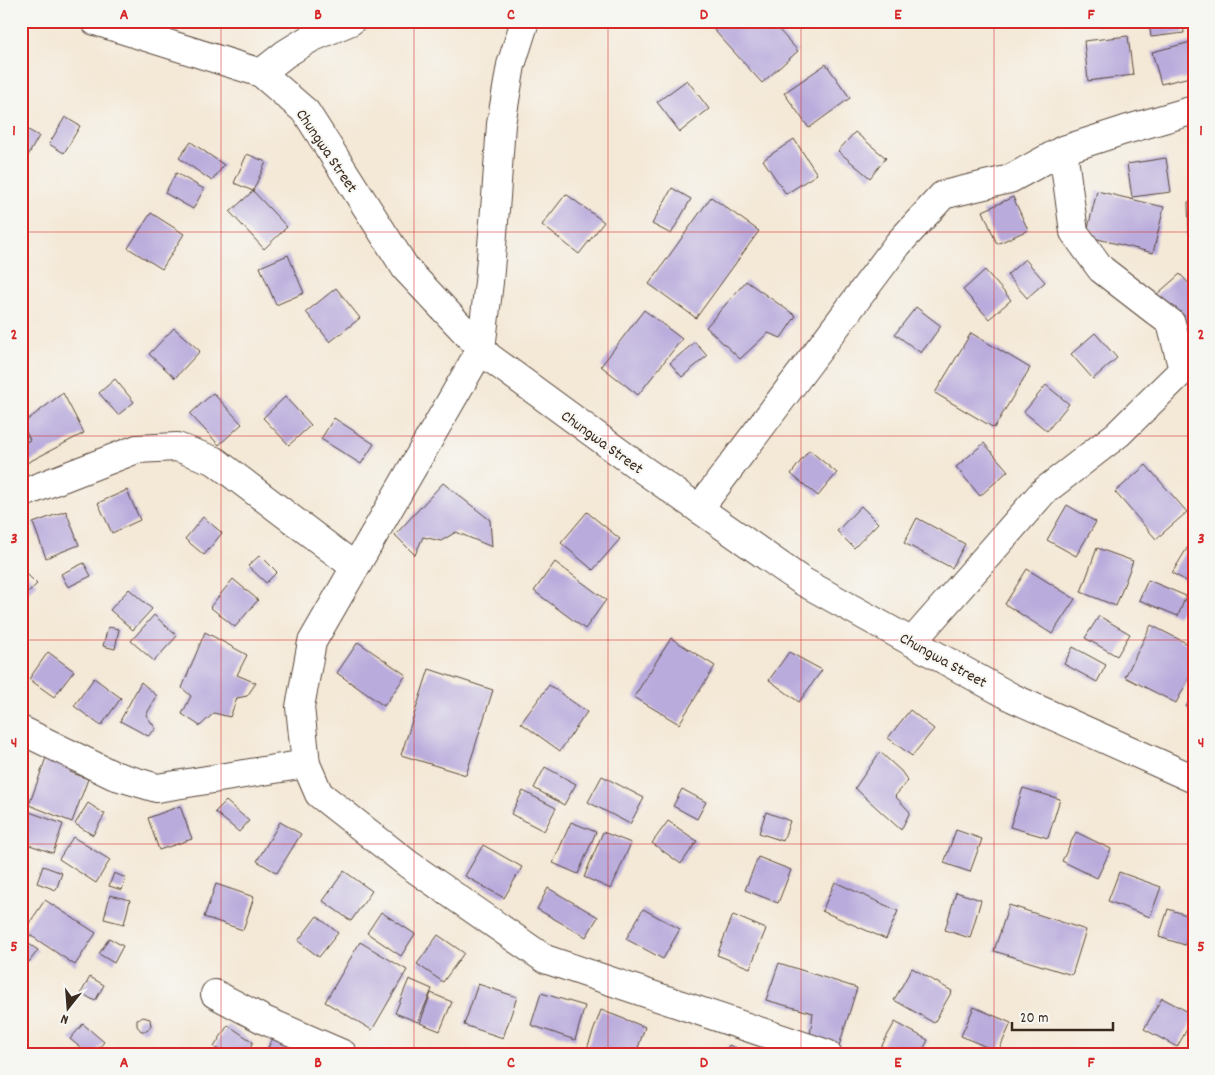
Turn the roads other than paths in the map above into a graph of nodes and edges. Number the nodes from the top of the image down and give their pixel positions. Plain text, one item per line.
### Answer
1 (95, 21) edge
2 (351, 21) edge
3 (525, 21) edge
4 (261, 73) junction
5 (1194, 110) edge
6 (1064, 150) junction
7 (481, 349) junction
8 (21, 494) edge
9 (699, 509) junction
10 (355, 567) junction
11 (912, 642) junction
12 (21, 730) edge
13 (306, 764) junction
14 (1194, 779) edge
15 (214, 994) dead end
16 (343, 1054) edge
17 (828, 1054) edge

1 - 4 street, Chungwa Street
2 - 4 street
3 - 7 street
4 - 7 street, Chungwa Street
5 - 6 street
6 - 9 street
6 - 11 street
7 - 9 street, Chungwa Street
7 - 10 street
8 - 10 street
9 - 11 street, Chungwa Street
10 - 13 street
11 - 14 street, Chungwa Street
12 - 13 street
13 - 17 street
15 - 16 street

